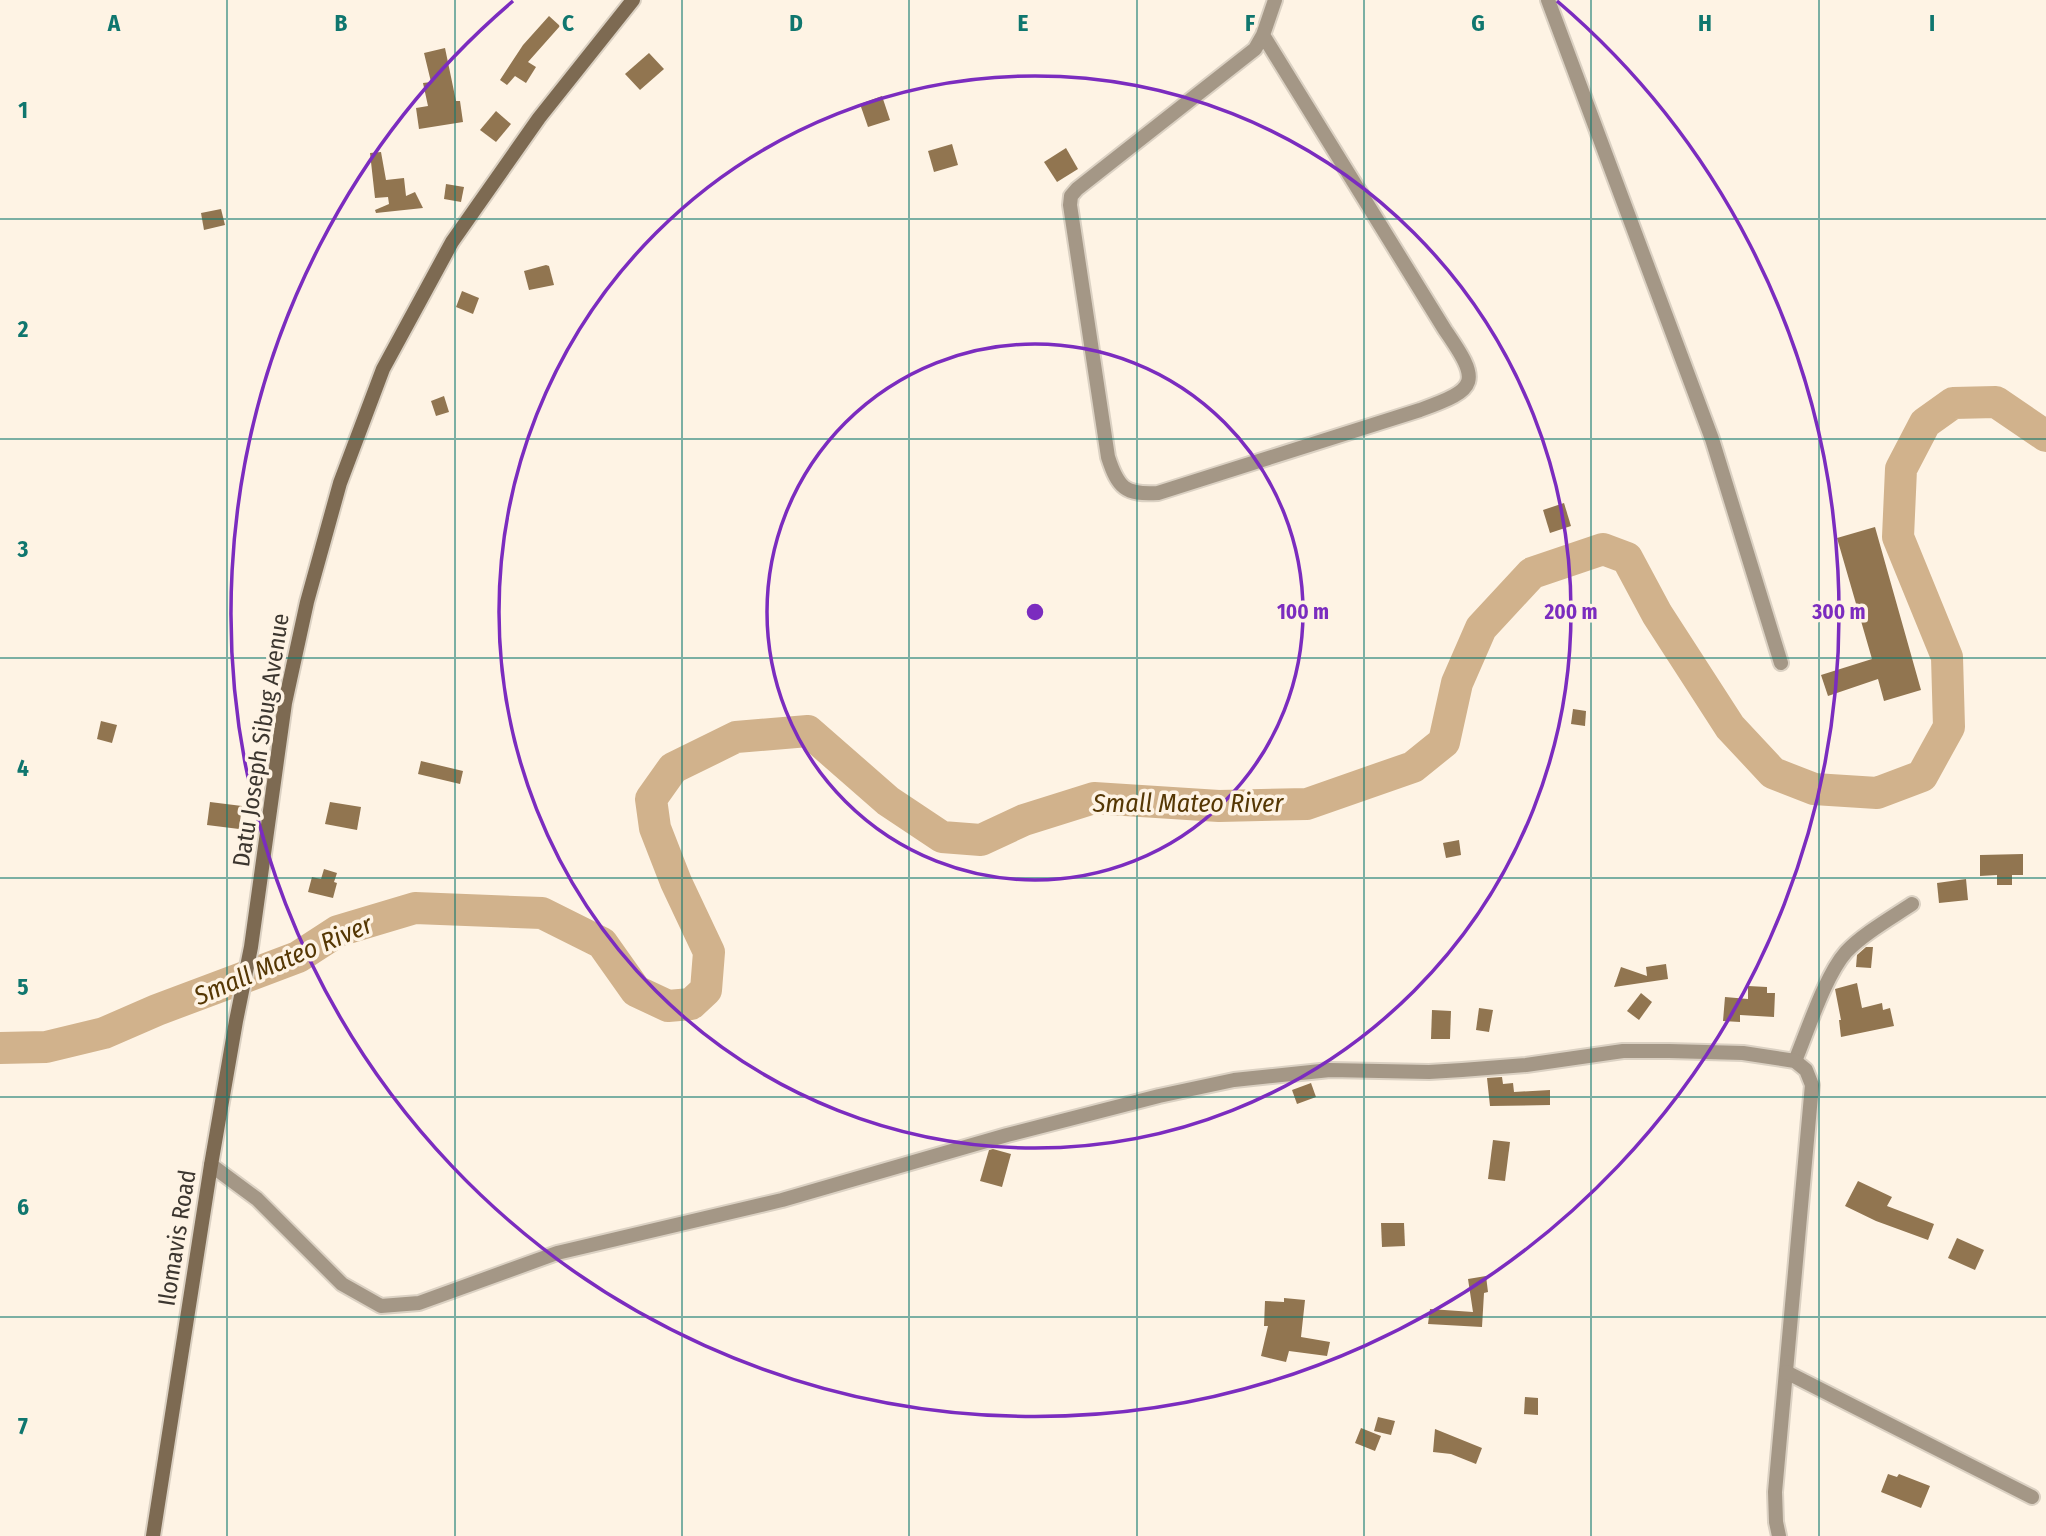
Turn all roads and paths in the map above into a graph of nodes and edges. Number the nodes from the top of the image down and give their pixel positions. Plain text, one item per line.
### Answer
1 (632, 0) edge
2 (1275, 0) edge
3 (1548, 0) edge
4 (1263, 36) junction
5 (1781, 663) dead end
6 (1912, 904) dead end
7 (251, 947) joint
8 (1795, 1061) junction
9 (211, 1165) junction
10 (1786, 1372) junction
11 (2032, 1497) dead end
12 (153, 1536) edge
13 (1779, 1536) edge

1 - 7 main road, Datu Joseph Sibug Avenue
2 - 4 street
3 - 5 street
4 - 4 street
6 - 8 street
7 - 9 main road, Ilomavis Road
8 - 9 street
8 - 10 street
9 - 12 main road, Ilomavis Road
10 - 11 street
10 - 13 street

